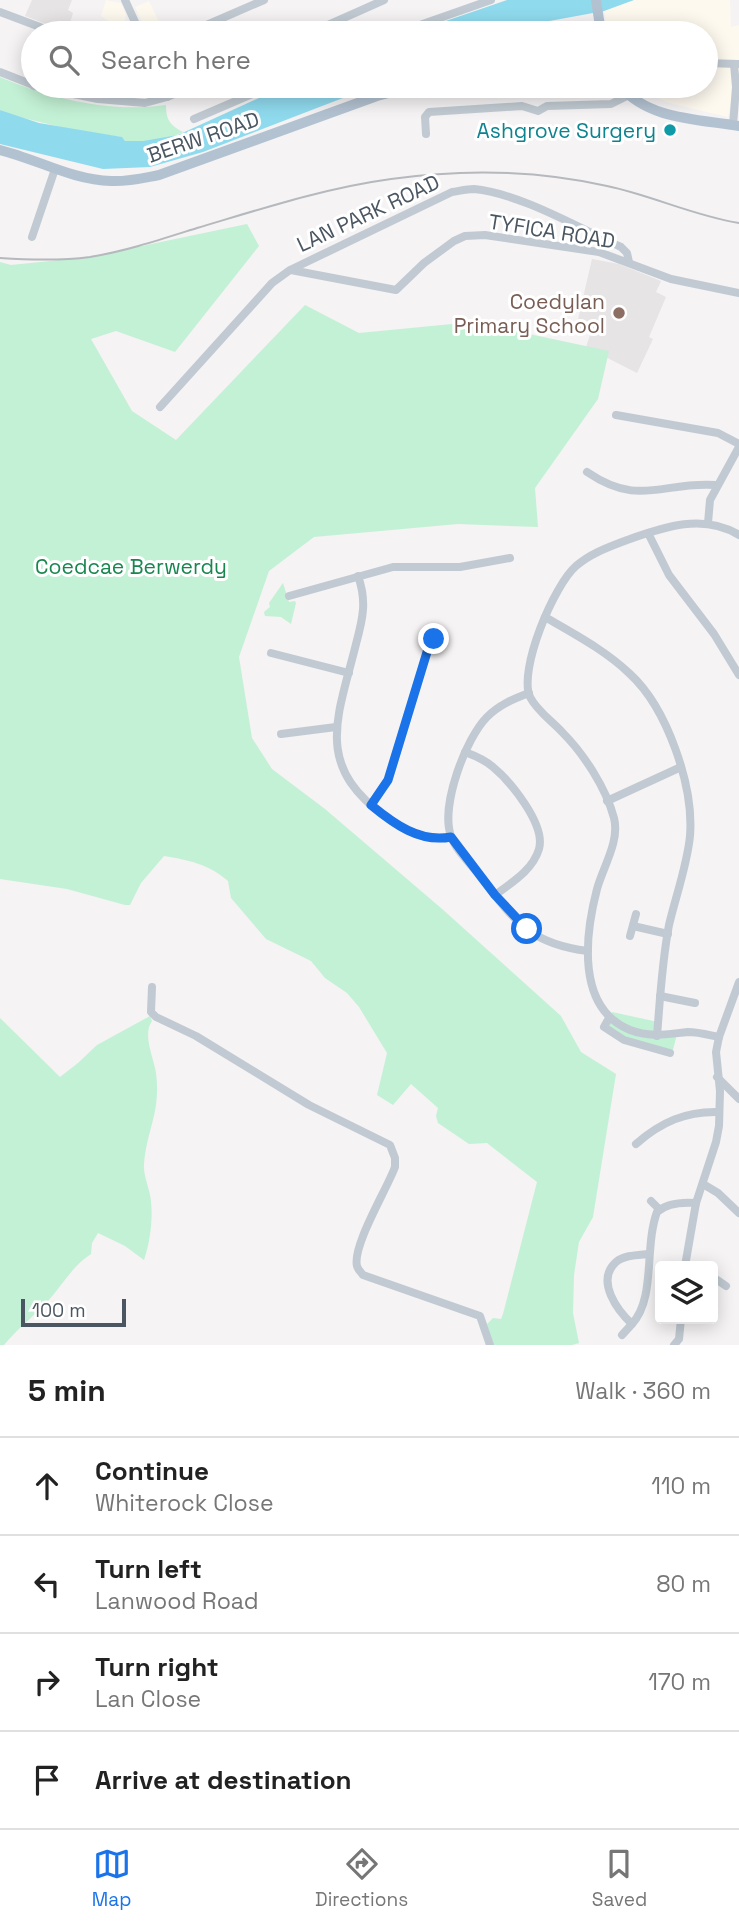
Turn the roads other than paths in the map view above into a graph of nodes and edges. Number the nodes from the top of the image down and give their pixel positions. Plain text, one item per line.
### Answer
1 (264, 0) edge
2 (384, 0) edge
3 (491, 0) edge
4 (596, 0) edge
5 (129, 1) edge
6 (0, 12) edge
7 (24, 21) edge
8 (136, 21) edge
9 (216, 21) edge
10 (337, 21) edge
11 (431, 21) edge
12 (600, 21) edge
13 (718, 63) edge
14 (737, 64) edge
15 (0, 72) edge
16 (21, 81) edge
17 (93, 98) edge
18 (163, 98) edge
19 (243, 98) edge
20 (371, 98) edge
21 (623, 98) edge
22 (634, 98) edge
23 (194, 119) dead end
24 (736, 125) edge
25 (426, 134) dead end
26 (0, 150) edge
27 (55, 169) junction
28 (32, 237) dead end
29 (629, 262) junction
30 (290, 270) junction
31 (739, 293) edge
32 (160, 407) dead end
33 (616, 415) dead end
34 (739, 445) edge
35 (587, 472) dead end
36 (716, 485) junction
37 (704, 523) junction
38 (648, 533) junction
39 (739, 534) edge
40 (510, 558) dead end
41 (358, 576) junction
42 (289, 596) dead end
43 (545, 617) junction
44 (431, 639) dead end
45 (271, 653) dead end
46 (349, 673) junction
47 (739, 675) edge
48 (529, 694) junction
49 (336, 727) junction
50 (282, 734) dead end
51 (465, 752) junction
52 (681, 767) junction
53 (607, 801) junction
54 (371, 805) junction
55 (451, 837) junction
56 (495, 895) junction
57 (636, 914) dead end
58 (633, 926) junction
59 (668, 934) junction
60 (630, 936) dead end
61 (588, 951) junction
62 (739, 982) edge
63 (152, 987) dead end
64 (660, 996) junction
65 (695, 1003) dead end
66 (610, 1018) junction
67 (657, 1036) junction
68 (719, 1037) junction
69 (670, 1053) dead end
70 (717, 1077) junction
71 (739, 1099) edge
72 (719, 1112) junction
73 (636, 1144) dead end
74 (703, 1184) junction
75 (651, 1200) dead end
76 (696, 1203) junction
77 (659, 1209) junction
78 (739, 1213) edge
79 (648, 1254) junction
80 (686, 1261) edge
81 (632, 1324) junction
82 (680, 1324) edge
83 (622, 1335) dead end
84 (677, 1342) edge
85 (490, 1345) edge

1 - 9 street
2 - 10 street
3 - 11 street
4 - 12 main road
5 - 8 street
6 - 7 street
13 - 14 street
14 - 24 street
15 - 16 street
17 - 18 street
19 - 23 street
20 - 27 main road, BERW ROAD
21 - 25 street
22 - 24 main road
26 - 27 main road, BERW ROAD
27 - 28 street
29 - 30 street, TYFICA ROAD
29 - 30 street, LAN PARK ROAD
29 - 31 street, TYFICA ROAD
30 - 32 street, LAN PARK ROAD
33 - 34 street
34 - 36 street
35 - 36 street
36 - 37 street
37 - 38 street
37 - 39 street
38 - 43 street
38 - 47 street
40 - 41 street
41 - 42 street
41 - 46 street
43 - 48 street
43 - 52 street
44 - 54 street
45 - 46 street
46 - 49 street
48 - 51 street
48 - 53 street
49 - 50 street
49 - 54 street
51 - 55 street
51 - 56 street
52 - 53 street
52 - 59 street
53 - 61 street
54 - 55 street
55 - 56 street
56 - 61 street
57 - 58 street
58 - 59 street
58 - 60 street
59 - 64 street
61 - 66 street
62 - 68 street
63 - 85 street
64 - 65 street
64 - 67 street
66 - 67 street
66 - 69 street
67 - 68 street
68 - 70 street
70 - 71 street
70 - 72 street
72 - 73 street
72 - 74 street
74 - 76 street
74 - 78 street
75 - 77 street
76 - 77 street
76 - 80 street
77 - 79 street
79 - 81 street
79 - 81 street
81 - 83 street
82 - 84 street

